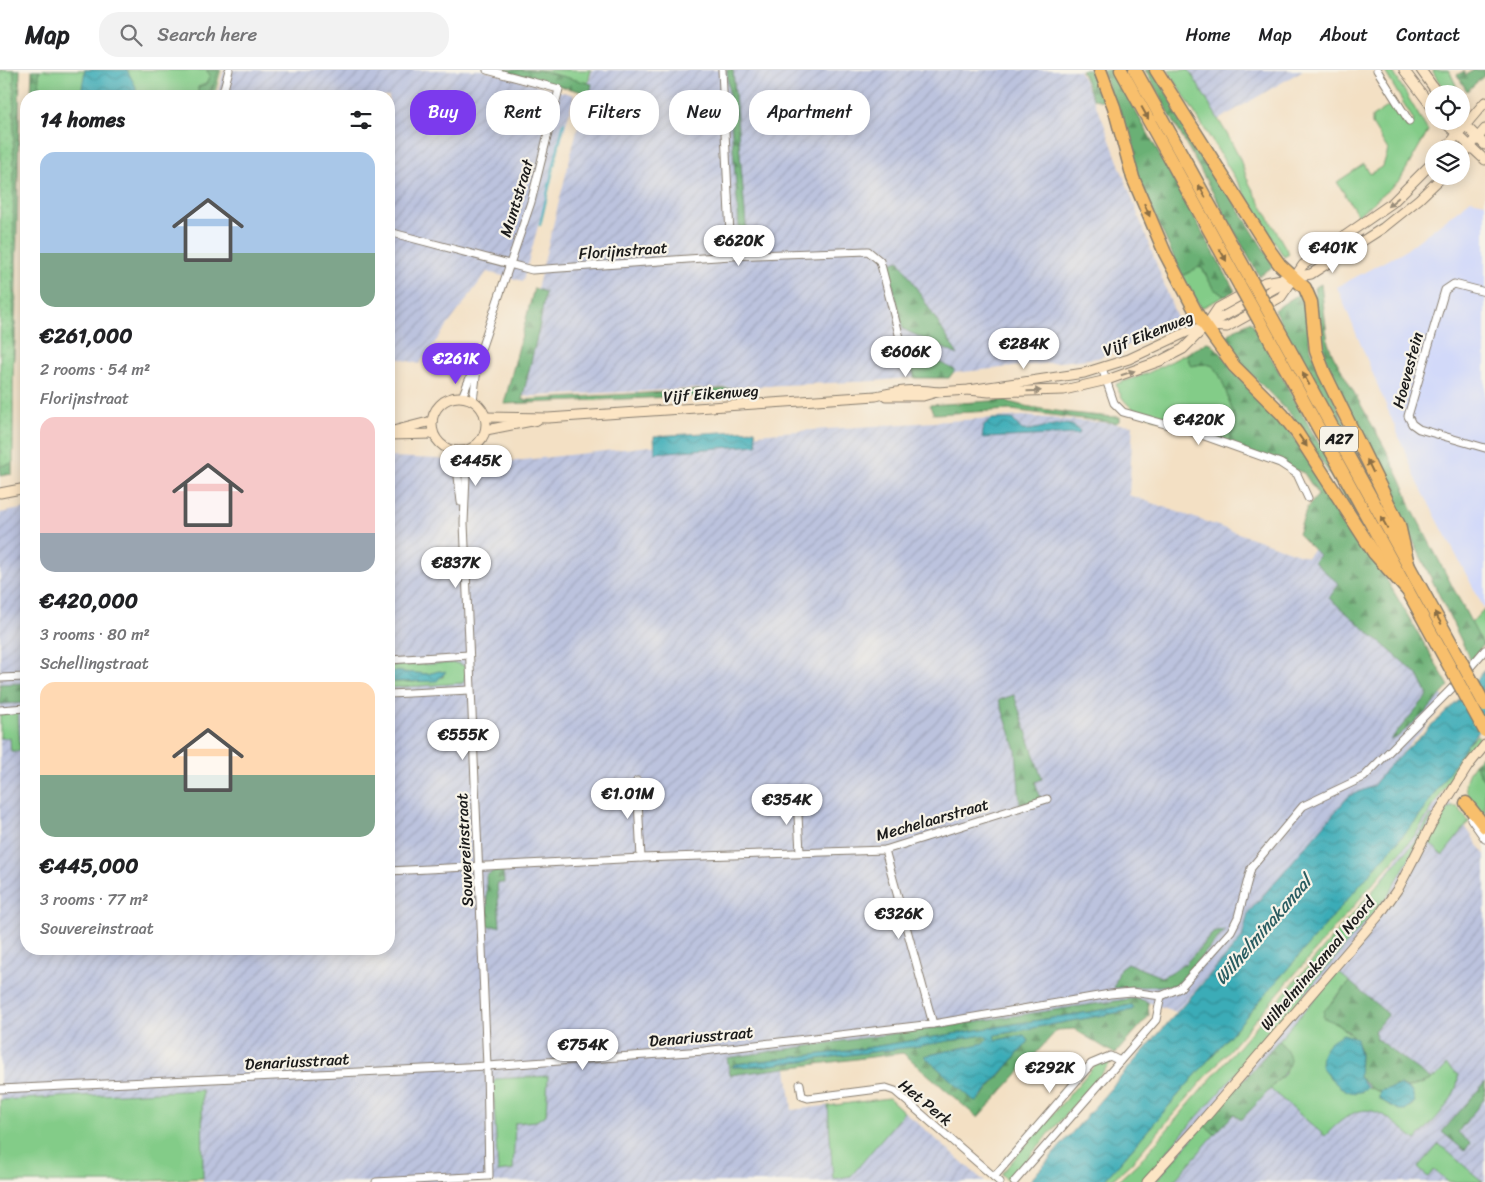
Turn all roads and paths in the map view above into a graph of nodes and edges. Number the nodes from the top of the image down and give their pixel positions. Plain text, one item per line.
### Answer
1 (229, 70) edge
2 (487, 70) edge
3 (722, 70) edge
4 (1100, 70) edge
5 (1122, 70) edge
6 (1135, 70) edge
7 (1156, 70) edge
8 (1377, 70) edge
9 (1404, 70) edge
10 (1421, 70) edge
11 (1432, 85) edge
12 (224, 90) edge
13 (1425, 98) edge
14 (1485, 102) edge
15 (1470, 116) edge
16 (1409, 121) dead end
17 (1485, 129) edge
18 (1453, 130) edge
19 (1459, 130) edge
20 (1470, 130) edge
21 (1457, 134) junction
22 (1478, 137) junction
23 (1452, 140) edge
24 (1464, 140) edge
25 (1485, 144) edge
26 (1470, 146) joint
27 (1485, 160) edge
28 (1425, 170) edge
29 (1434, 185) edge
30 (395, 234) edge
31 (731, 256) junction
32 (509, 266) junction
33 (1294, 278) junction
34 (1245, 283) junction
35 (1485, 292) edge
36 (1264, 317) junction
37 (1206, 326) junction
38 (478, 358) junction
39 (906, 361) dead end
40 (1102, 368) junction
41 (1106, 380) junction
42 (969, 390) junction
43 (462, 397) junction
44 (473, 401) junction
45 (485, 417) junction
46 (548, 418) junction
47 (432, 420) junction
48 (486, 430) junction
49 (395, 431) edge
50 (395, 433) edge
51 (434, 434) junction
52 (1485, 448) edge
53 (467, 451) junction
54 (456, 452) junction
55 (20, 489) edge
56 (0, 493) edge
57 (1308, 498) dead end
58 (464, 523) junction
59 (1408, 564) junction
60 (1408, 591) junction
61 (1485, 650) edge
62 (469, 655) junction
63 (395, 660) edge
64 (1457, 666) junction
65 (20, 677) edge
66 (0, 678) edge
67 (470, 690) junction
68 (395, 694) edge
69 (1485, 705) edge
70 (20, 708) edge
71 (0, 710) edge
72 (1485, 731) edge
73 (1485, 745) edge
74 (637, 781) dead end
75 (1451, 794) junction
76 (797, 798) dead end
77 (1047, 799) dead end
78 (1466, 803) junction
79 (1485, 827) edge
80 (1485, 839) edge
81 (885, 850) junction
82 (800, 852) junction
83 (641, 858) junction
84 (478, 866) junction
85 (395, 871) edge
86 (1161, 996) junction
87 (934, 1024) junction
88 (1120, 1061) junction
89 (487, 1066) junction
90 (800, 1084) dead end
91 (0, 1089) edge
92 (994, 1177) junction
93 (490, 1179) edge
94 (376, 1182) edge
95 (1000, 1182) edge
96 (1014, 1182) edge
97 (1147, 1182) edge

1 - 12 street
2 - 32 street, Muntstraat
3 - 31 street
4 -> 37 highway, A27
5 -> 34 highway, A27
34 -> 6 highway, A27
7 - 33 highway, A27
8 - 16 street
9 - 13 main road
10 - 11 main road
14 - 15 main road
17 - 22 main road
18 - 21 main road
19 - 21 main road
20 - 22 main road
21 - 23 main road
21 - 24 main road
22 - 25 main road
22 - 26 main road
26 - 27 main road
28 -> 33 main road
29 - 33 main road
30 - 32 street
31 - 32 street, Florijnstraat
31 - 39 street, Florijnstraat
32 - 38 street
33 - 37 main road
33 - 37 main road
59 -> 33 highway, A27
34 - 36 highway, A27, bridge
35 - 52 street, Hoevestein
59 -> 36 highway, A27
36 - 60 highway, A27
37 - 40 main road, Vijf Eikenweg
41 -> 37 main road, Vijf Eikenweg
37 -> 60 highway, A27
38 - 43 street
38 - 44 street
40 - 41 street
40 - 42 main road, Vijf Eikenweg
42 -> 41 main road, Vijf Eikenweg
41 - 57 street
42 - 46 main road, Vijf Eikenweg
43 - 44 main road
43 - 47 main road
44 - 45 main road
45 - 46 main road, Vijf Eikenweg
45 - 48 main road
46 - 48 main road, Vijf Eikenweg
47 - 49 main road
47 - 51 main road
48 - 53 main road
50 - 51 main road
51 - 54 main road
53 - 54 main road
53 - 58 street, Souvereinstraat
54 - 58 street, Souvereinstraat
55 - 56 main road
58 - 62 street, Souvereinstraat
64 -> 59 highway, A27
60 - 64 highway, A27
61 - 86 street
62 - 63 street
62 - 67 street, Souvereinstraat
64 - 69 highway, A27, bridge
64 - 72 highway, A27, bridge
65 - 66 street
67 - 68 street
67 - 84 street, Souvereinstraat
70 - 71 street
73 - 75 main road, Wilhelminakanaal Noord
74 - 83 street
75 - 78 main road
75 - 97 main road, Wilhelminakanaal Noord
76 - 82 street
77 - 81 street, Mechelaarstraat
78 - 79 highway
78 - 80 street
81 - 82 street, Mechelaarstraat
81 - 87 street
82 - 83 street, Mechelaarstraat
83 - 84 street, Mechelaarstraat
84 - 85 street, Mechelaarstraat
84 - 89 street, Souvereinstraat
86 - 87 street, Denariusstraat
86 - 88 street
87 - 89 street, Denariusstraat
88 - 92 street
88 - 96 street
89 - 91 street, Denariusstraat
89 - 93 street, Souvereinstraat
90 - 92 street, Het Perk
92 - 95 street, Het Perk
93 - 94 street, Souvereinstraat

